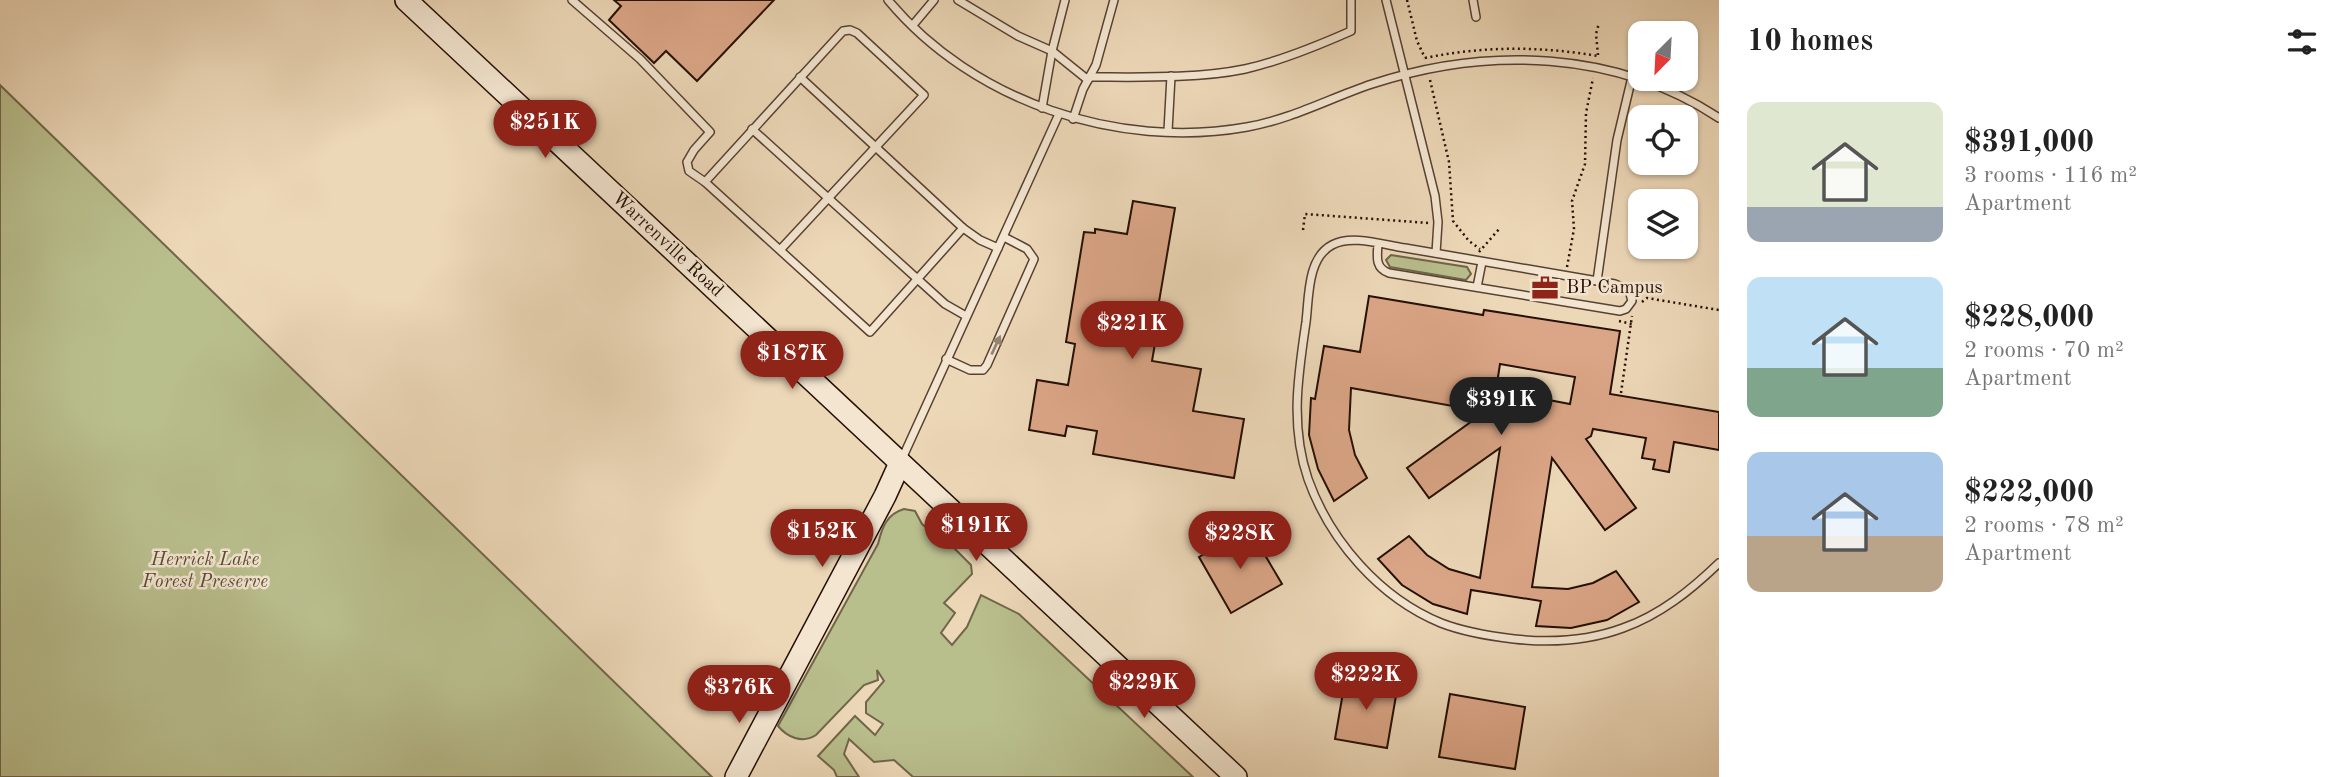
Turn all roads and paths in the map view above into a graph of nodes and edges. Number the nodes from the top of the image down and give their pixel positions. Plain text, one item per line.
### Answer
1 (406, 0) edge
2 (572, 0) edge
3 (888, 0) edge
4 (934, 0) edge
5 (958, 0) edge
6 (1065, 0) edge
7 (1114, 0) edge
8 (1351, 0) edge
9 (1386, 0) edge
10 (1407, 0) edge
11 (1473, 0) edge
12 (1476, 17) dead end
13 (1598, 23) dead end
14 (913, 25) junction
15 (1052, 51) junction
16 (1426, 62) dead end
17 (1596, 62) dead end
18 (1404, 75) junction
19 (1594, 75) dead end
20 (1171, 76) junction
21 (1628, 76) edge
22 (800, 77) junction
23 (1088, 78) junction
24 (1430, 80) dead end
25 (1629, 91) edge
26 (1668, 91) edge
27 (1042, 108) junction
28 (1059, 114) junction
29 (1719, 118) edge
30 (1073, 119) junction
31 (752, 129) junction
32 (1168, 131) junction
33 (875, 146) junction
34 (705, 181) junction
35 (828, 198) junction
36 (1453, 220) junction
37 (1438, 222) junction
38 (963, 228) junction
39 (1303, 230) dead end
40 (1004, 237) junction
41 (1378, 244) junction
42 (998, 248) junction
43 (1480, 249) dead end
44 (780, 250) junction
45 (1436, 253) junction
46 (1482, 262) junction
47 (1565, 275) junction
48 (917, 279) junction
49 (1597, 281) junction
50 (1477, 287) junction
51 (1719, 310) edge
52 (966, 316) junction
53 (946, 359) junction
54 (1621, 393) dead end
55 (900, 463) junction
56 (1719, 563) edge
57 (736, 777) edge
58 (1237, 777) edge

1 - 55 main road, Warrenville Road
2 - 34 lane
3 - 14 lane
4 - 14 lane
5 - 15 lane
6 - 15 lane
7 - 23 lane
8 - 20 lane
9 - 18 lane
10 - 16 path
11 - 12 lane
13 - 17 path
14 - 27 lane
15 - 23 lane
15 - 27 lane
18 - 21 lane
18 - 32 lane
18 - 37 lane
19 - 47 path
20 - 23 lane
20 - 32 lane
22 - 31 lane
22 - 33 lane
22 - 33 lane
23 - 30 lane
24 - 36 path
25 - 49 lane
26 - 29 lane
27 - 28 lane
28 - 30 lane
28 - 40 lane
30 - 32 lane
31 - 34 lane
31 - 35 lane
33 - 35 lane
33 - 38 lane
34 - 44 lane
35 - 44 lane
35 - 48 lane
36 - 37 path
36 - 43 path
37 - 39 path
37 - 45 lane
38 - 42 lane
38 - 48 lane
40 - 42 lane
53 -> 40 lane
41 - 45 lane
41 - 50 lane
41 - 56 lane
42 - 52 lane
44 - 48 lane
45 - 46 lane
46 - 47 lane
46 - 50 lane
47 - 49 lane
48 - 52 lane
49 - 50 lane
51 - 54 path
52 - 53 lane
53 - 55 lane
55 - 57 main road
55 - 58 main road, Warrenville Road

